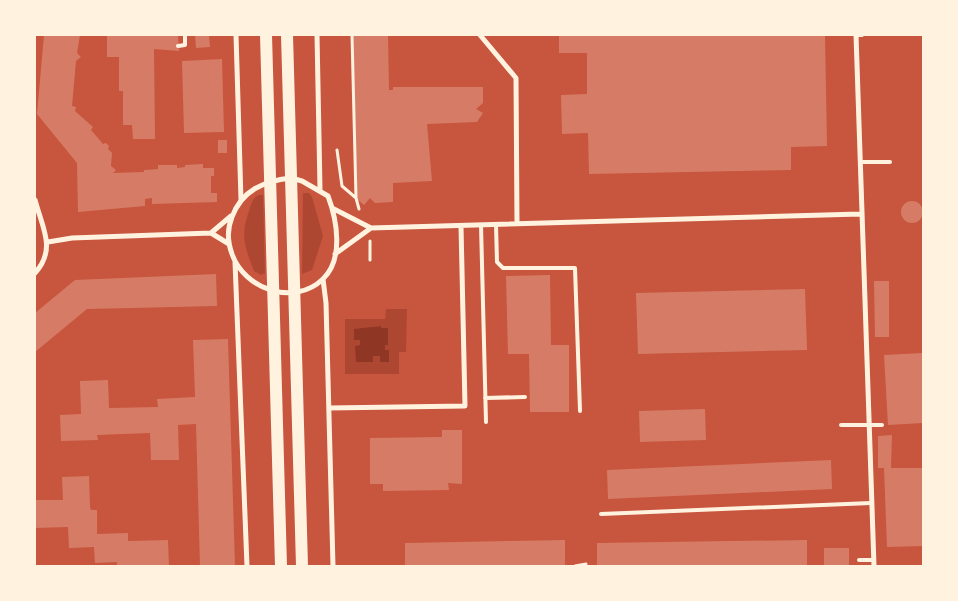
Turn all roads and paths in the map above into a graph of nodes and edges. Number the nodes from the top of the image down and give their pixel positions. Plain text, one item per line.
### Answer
1 (185, 35) edge
2 (236, 35) edge
3 (266, 35) edge
4 (287, 35) edge
5 (318, 35) edge
6 (352, 35) edge
7 (480, 35) edge
8 (856, 35) edge
9 (862, 35) edge
10 (178, 46) dead end
11 (348, 97) dead end
12 (354, 97) junction
13 (337, 150) dead end
14 (860, 162) junction
15 (890, 162) dead end
16 (291, 178) junction
17 (270, 181) junction
18 (320, 189) junction
19 (356, 198) junction
20 (35, 200) edge
21 (241, 200) junction
22 (359, 207) dead end
23 (332, 208) junction
24 (860, 214) junction
25 (233, 215) junction
26 (517, 223) junction
27 (496, 224) junction
28 (481, 225) junction
29 (461, 226) junction
30 (371, 228) junction
31 (211, 233) junction
32 (370, 238) dead end
33 (48, 242) junction
34 (229, 244) junction
35 (335, 254) junction
36 (370, 260) dead end
37 (235, 262) junction
38 (35, 273) edge
39 (323, 279) junction
40 (273, 292) junction
41 (294, 292) junction
42 (525, 397) dead end
43 (485, 398) junction
44 (329, 408) junction
45 (580, 411) dead end
46 (486, 422) dead end
47 (841, 425) dead end
48 (868, 425) junction
49 (882, 425) dead end
50 (871, 503) junction
51 (601, 514) dead end
52 (859, 560) dead end
53 (873, 560) junction
54 (586, 564) dead end
55 (247, 566) edge
56 (281, 566) edge
57 (302, 566) edge
58 (333, 566) edge
59 (575, 566) edge
60 (874, 566) edge

1 - 10 lane
2 - 21 street
3 - 17 main road
4 - 16 main road
5 - 18 street
6 - 12 path
7 - 26 street
8 - 9 lane
8 - 14 street
11 - 12 path
12 - 19 path
13 - 19 path
14 - 15 lane
14 - 24 street
16 - 17 street
16 - 18 street
16 - 41 main road
17 - 21 street
17 - 40 main road
18 - 23 street
19 - 22 path
20 - 33 street
21 - 25 street
23 - 30 street
23 - 35 street
24 - 26 street
24 - 48 street
25 - 31 street
25 - 34 street
26 - 27 street
27 - 28 street
27 - 45 lane
28 - 29 street
28 - 43 lane
29 - 30 street
29 - 44 street
30 - 35 street
31 - 33 street
31 - 34 street
32 - 36 path
33 - 38 street
34 - 37 street
35 - 39 street
37 - 40 street
37 - 55 street
39 - 41 street
39 - 44 street
40 - 41 street
40 - 56 main road
41 - 57 main road
42 - 43 lane
43 - 46 lane
44 - 58 street
47 - 48 lane
48 - 49 lane
48 - 50 street
50 - 51 lane
50 - 53 street
52 - 53 lane
53 - 60 street
54 - 59 path

